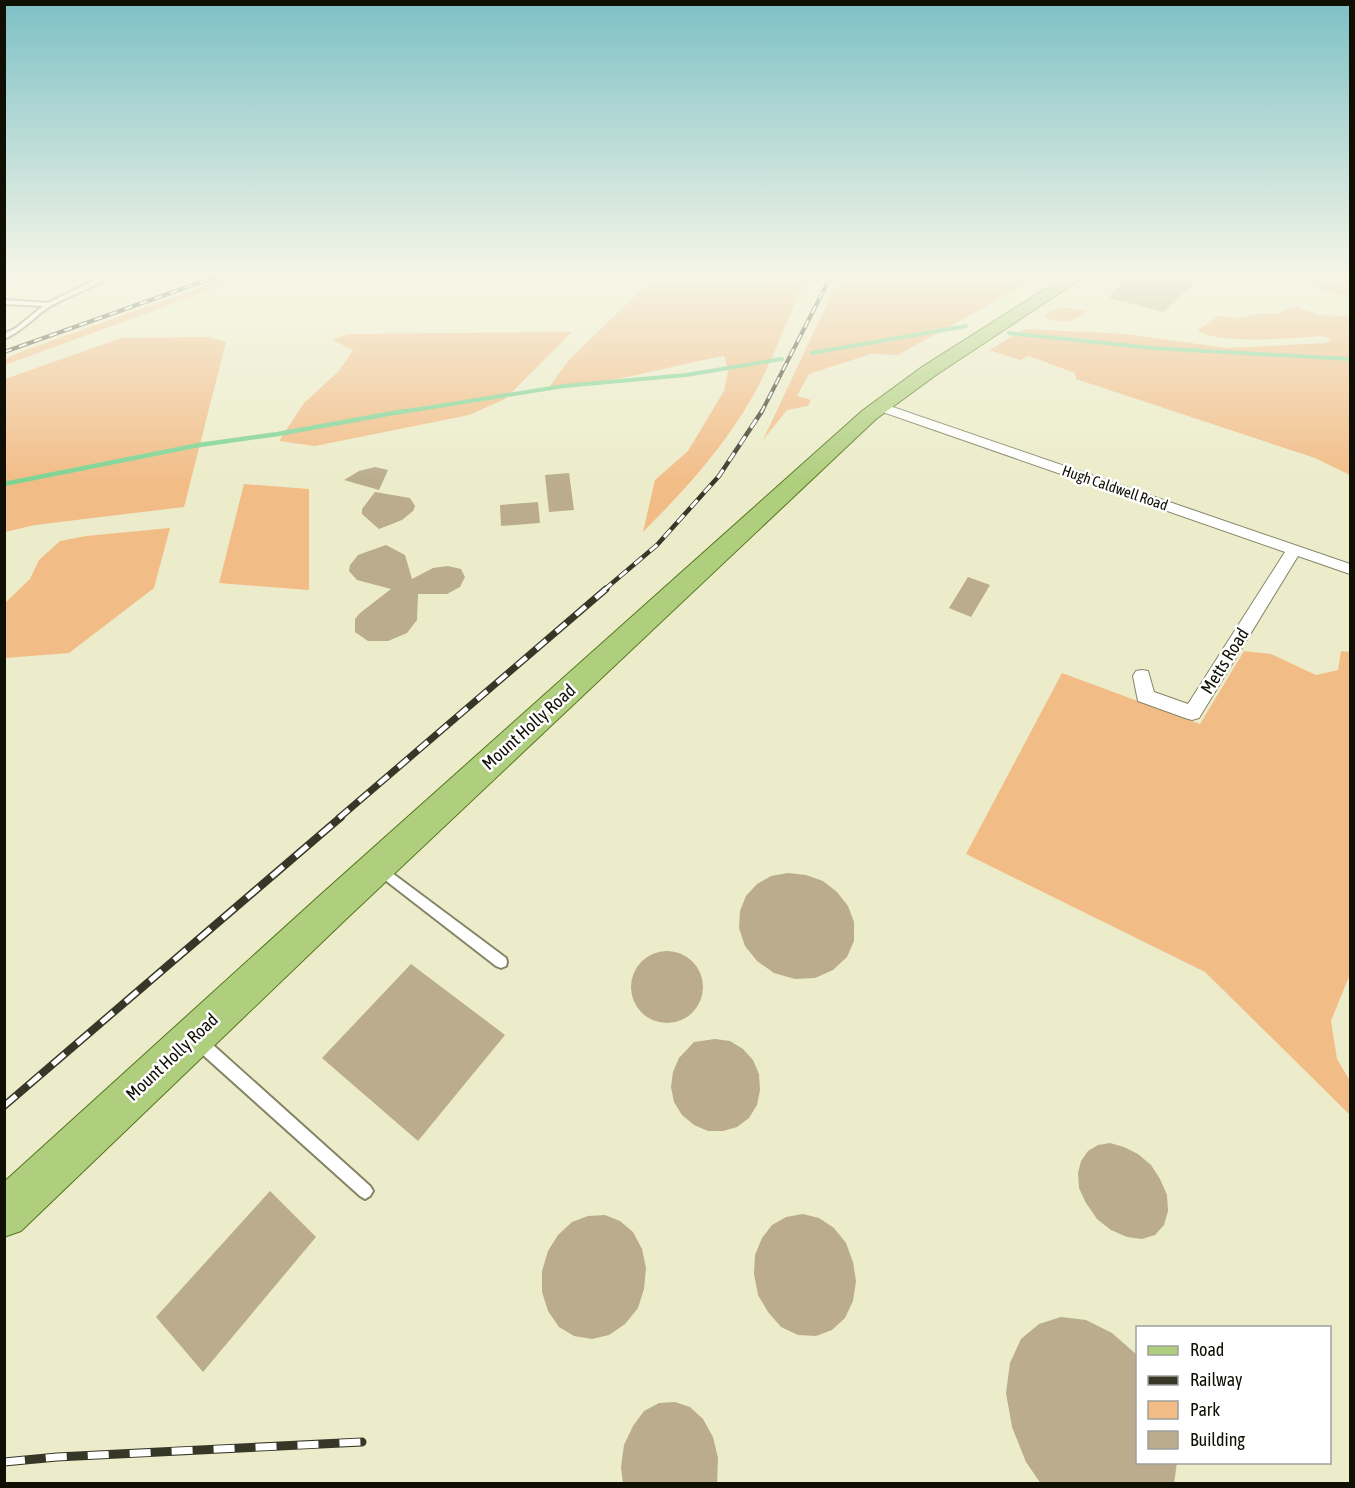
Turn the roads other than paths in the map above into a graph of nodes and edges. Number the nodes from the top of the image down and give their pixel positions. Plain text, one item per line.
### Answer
1 (972, 343) edge
2 (880, 407) junction
3 (1295, 549) junction
4 (1350, 569) edge
5 (1142, 676) dead end
6 (377, 867) junction
7 (501, 962) dead end
8 (194, 1037) junction
9 (365, 1191) dead end
10 (4, 1214) edge

1 - 2 main road, Mount Holly Road
2 - 3 street, Hugh Caldwell Road
2 - 6 main road, Mount Holly Road
3 - 4 street, Hugh Caldwell Road
3 - 5 street, Metts Road
6 - 7 lane
6 - 8 main road, Mount Holly Road
8 - 9 lane
8 - 10 main road, Mount Holly Road

